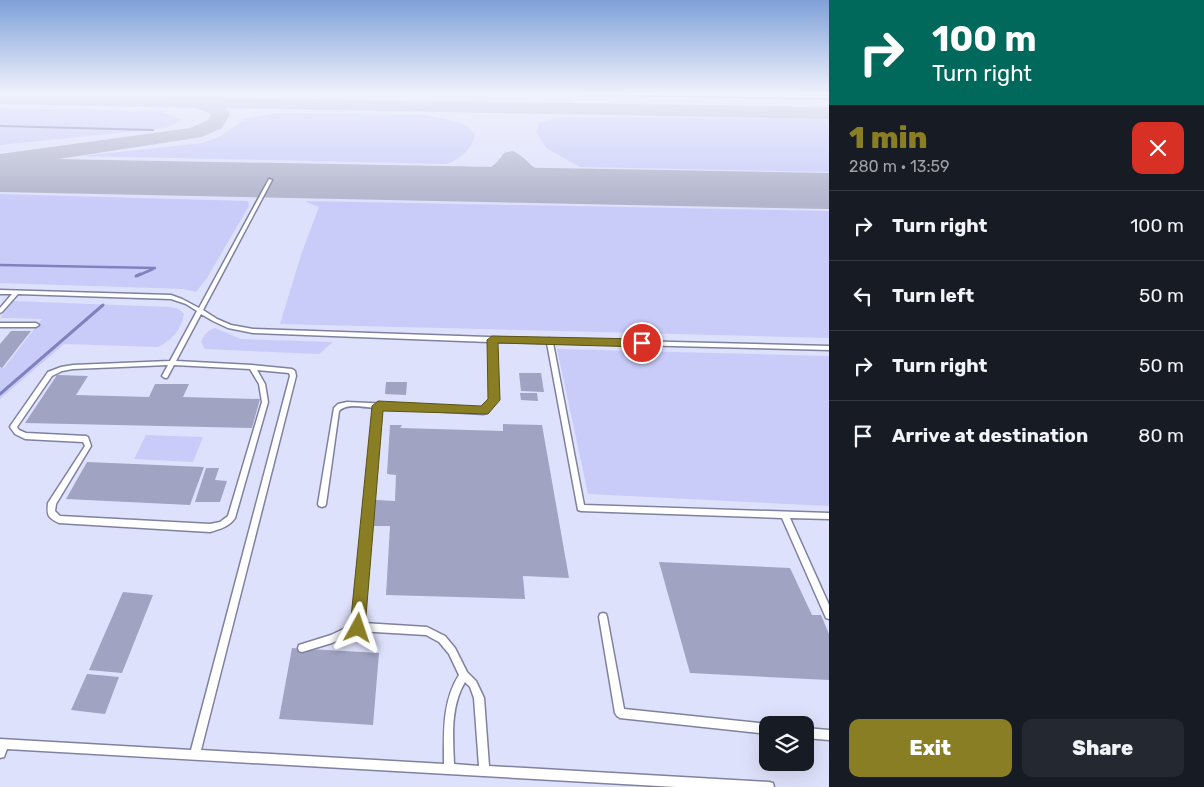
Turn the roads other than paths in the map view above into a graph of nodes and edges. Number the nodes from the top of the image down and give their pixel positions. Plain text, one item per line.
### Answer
1 (270, 180) dead end
2 (0, 292) edge
3 (16, 292) junction
4 (201, 309) junction
5 (0, 311) edge
6 (0, 324) edge
7 (36, 325) dead end
8 (492, 340) junction
9 (549, 340) junction
10 (829, 348) edge
11 (173, 363) junction
12 (252, 367) junction
13 (165, 376) dead end
14 (378, 406) junction
15 (322, 504) dead end
16 (784, 514) junction
17 (829, 516) edge
18 (829, 615) edge
19 (602, 617) dead end
20 (358, 628) junction
21 (302, 648) dead end
22 (464, 674) junction
23 (759, 728) edge
24 (814, 734) edge
25 (829, 735) edge
26 (1, 747) edge
27 (195, 755) junction
28 (449, 769) junction
29 (484, 770) junction
30 (769, 787) edge

1 - 4 lane
2 - 3 lane
3 - 4 lane
3 - 5 lane
4 - 8 lane
4 - 11 lane
6 - 7 lane
8 - 9 lane
8 - 14 lane
9 - 10 lane
9 - 16 lane
11 - 12 lane
11 - 12 lane
11 - 13 lane
12 - 27 lane
14 - 15 lane
14 - 20 lane
16 - 17 lane
16 - 18 lane
19 - 23 lane
20 - 21 lane
20 - 22 lane
22 - 28 lane
22 - 29 lane
24 - 25 lane
26 - 27 lane
27 - 28 lane
28 - 29 lane
29 - 30 lane

